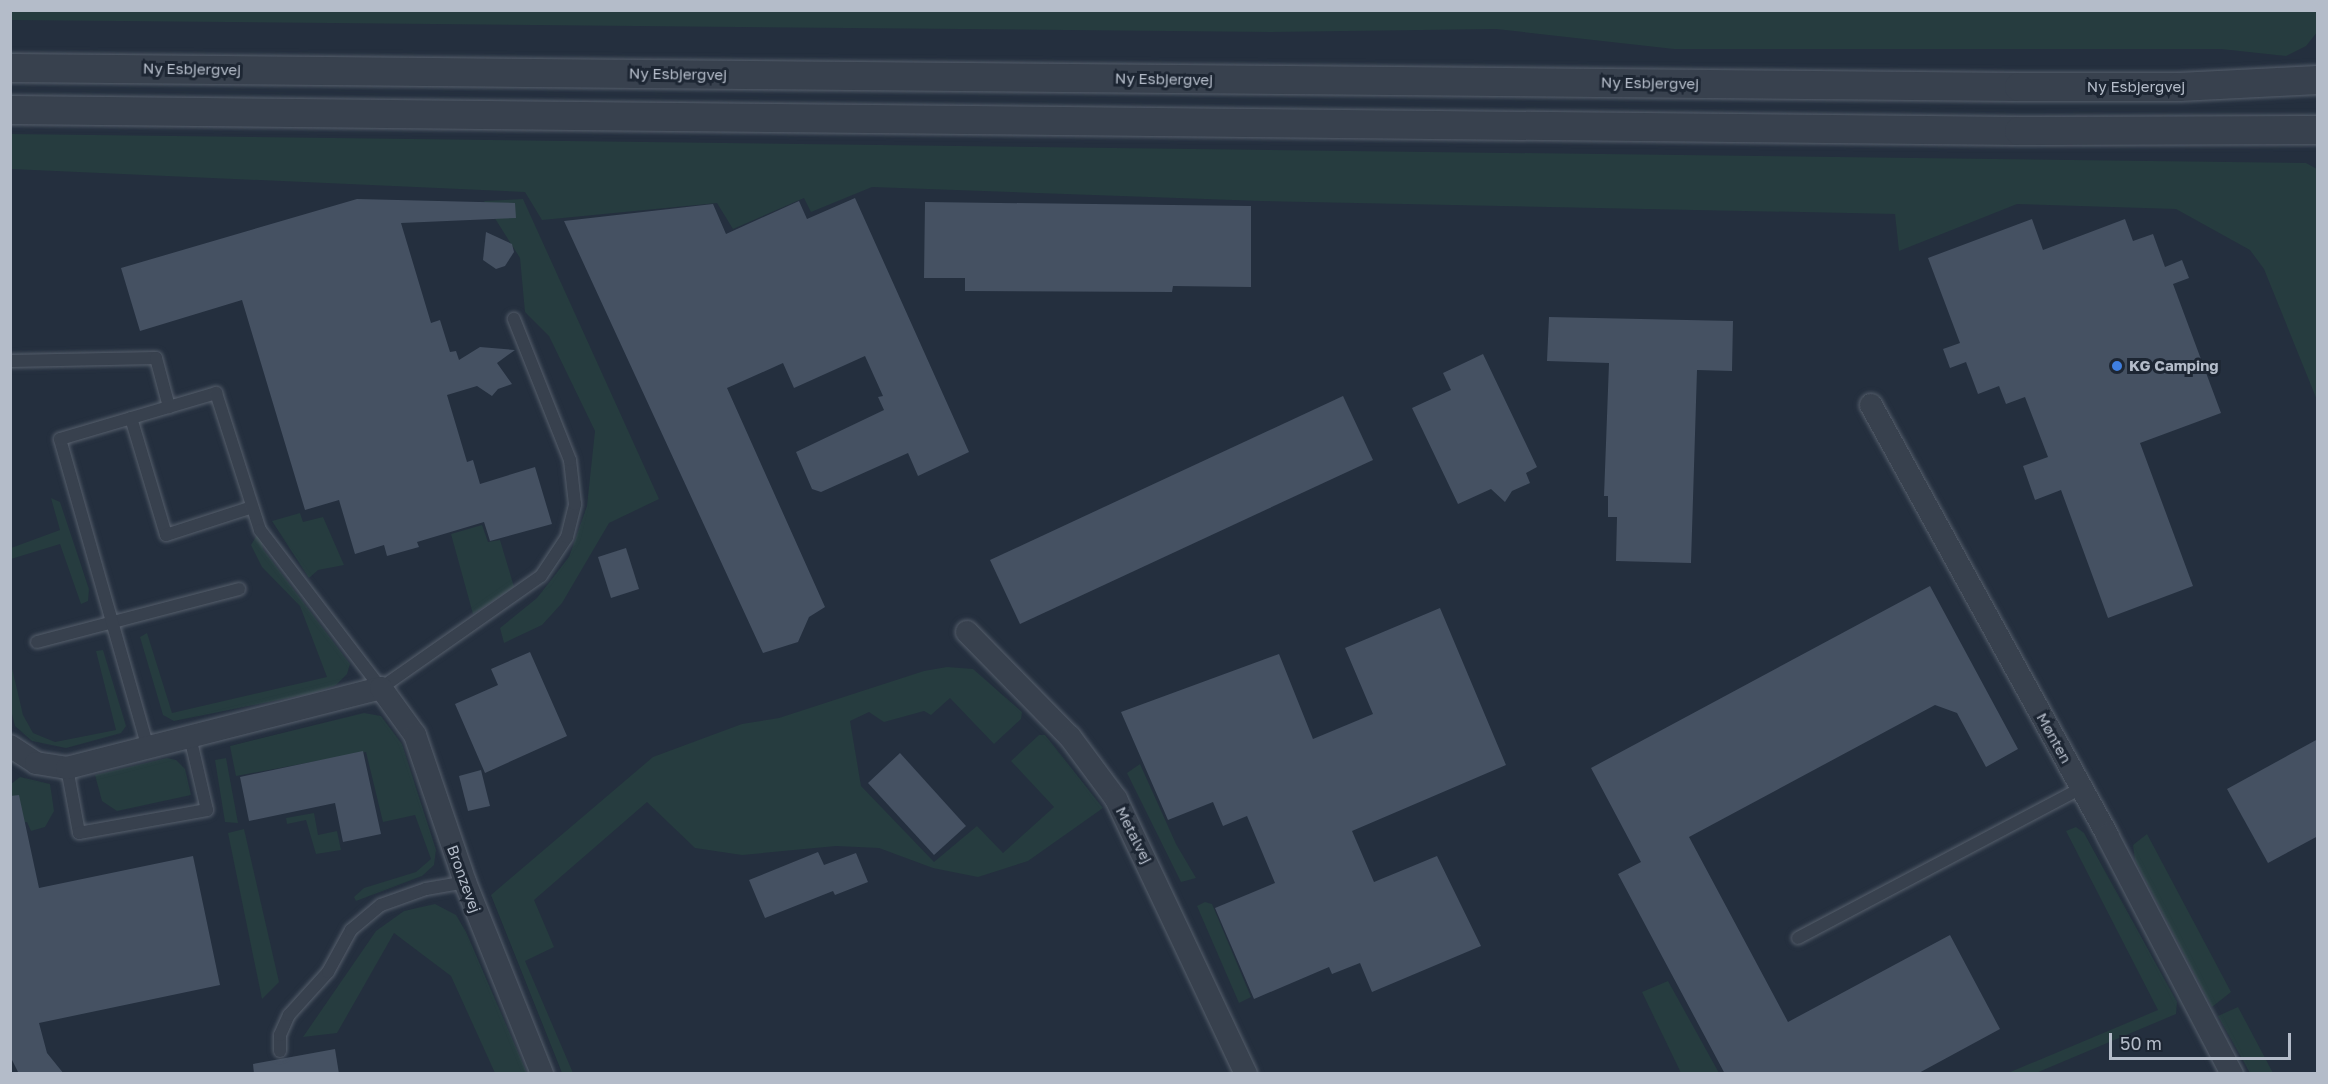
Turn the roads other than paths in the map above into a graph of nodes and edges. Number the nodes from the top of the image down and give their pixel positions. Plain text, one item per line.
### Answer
1 (10, 68) edge
2 (2318, 80) edge
3 (10, 110) edge
4 (2318, 130) edge
5 (513, 318) dead end
6 (10, 361) edge
7 (1871, 405) dead end
8 (169, 407) junction
9 (130, 418) junction
10 (252, 507) junction
11 (239, 589) dead end
12 (112, 623) junction
13 (967, 632) dead end
14 (37, 642) dead end
15 (381, 688) junction
16 (189, 737) junction
17 (10, 746) edge
18 (148, 748) junction
19 (67, 768) junction
20 (2081, 788) junction
21 (465, 882) junction
22 (1798, 938) dead end
23 (280, 1051) dead end
24 (542, 1074) edge
25 (1246, 1074) edge
26 (2232, 1074) edge

1 - 2 street, Ny Esbjergvej
3 - 4 street
5 - 15 lane
6 - 8 lane
7 - 20 street, Mønten
8 - 9 lane
8 - 10 lane, Bronzevej
9 - 10 lane
9 - 12 lane
10 - 15 lane, Bronzevej
11 - 12 lane
12 - 14 lane
12 - 18 lane
13 - 25 street, Metalvej
15 - 16 street
15 - 21 street, Bronzevej
16 - 18 street
16 - 19 lane
17 - 19 street
18 - 19 street
20 - 22 lane
20 - 26 street, Mønten
21 - 23 lane
21 - 24 street, Bronzevej

